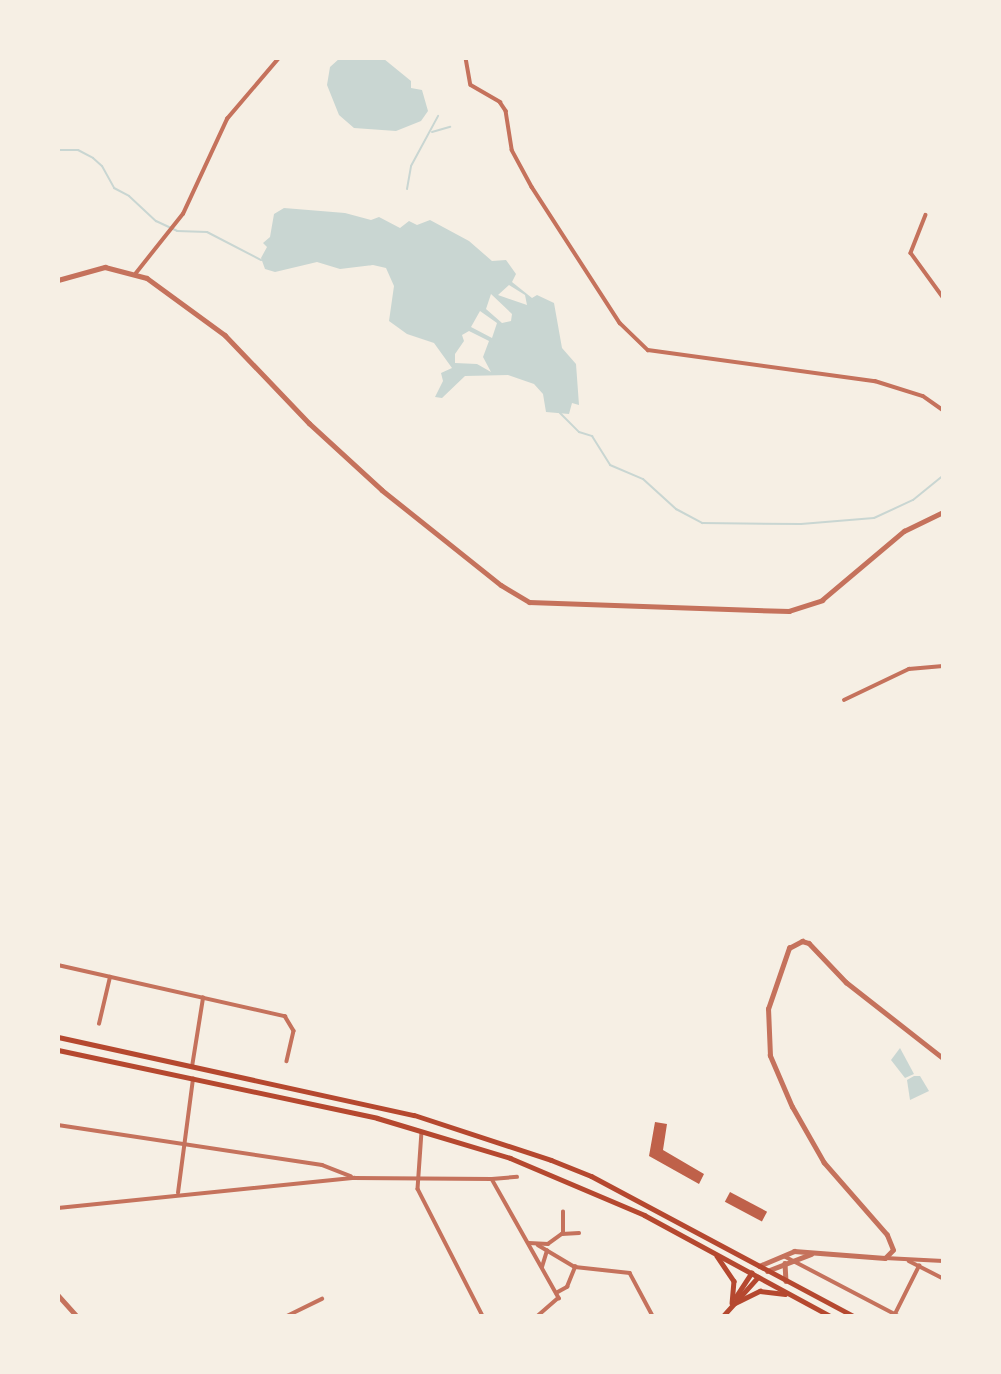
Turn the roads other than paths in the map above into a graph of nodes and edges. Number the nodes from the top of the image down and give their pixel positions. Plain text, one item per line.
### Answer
1 (279, 58) edge
2 (466, 58) edge
3 (926, 215) dead end
4 (136, 273) junction
5 (58, 280) edge
6 (943, 297) edge
7 (943, 410) edge
8 (943, 512) edge
9 (943, 666) edge
10 (844, 699) dead end
11 (58, 965) edge
12 (110, 977) junction
13 (203, 998) junction
14 (99, 1024) dead end
15 (58, 1037) edge
16 (58, 1050) edge
17 (943, 1058) edge
18 (287, 1061) dead end
19 (192, 1067) junction
20 (193, 1079) junction
21 (58, 1125) edge
22 (422, 1130) junction
23 (183, 1142) junction
24 (416, 1177) junction
25 (517, 1177) dead end
26 (354, 1178) junction
27 (492, 1179) junction
28 (178, 1193) junction
29 (58, 1208) edge
30 (564, 1212) dead end
31 (579, 1233) dead end
32 (563, 1234) junction
33 (528, 1243) junction
34 (538, 1245) junction
35 (547, 1250) junction
36 (712, 1250) junction
37 (816, 1253) junction
38 (782, 1254) junction
39 (885, 1258) junction
40 (907, 1260) junction
41 (943, 1261) edge
42 (787, 1262) junction
43 (758, 1266) junction
44 (919, 1266) junction
45 (575, 1268) junction
46 (542, 1269) junction
47 (767, 1271) junction
48 (751, 1273) junction
49 (758, 1277) junction
50 (943, 1278) edge
51 (787, 1282) junction
52 (556, 1293) junction
53 (58, 1295) edge
54 (790, 1295) junction
55 (322, 1300) dead end
56 (732, 1305) junction
57 (726, 1315) edge
58 (897, 1315) edge
59 (77, 1316) edge
60 (287, 1316) edge
61 (483, 1316) edge
62 (538, 1316) edge
63 (653, 1316) edge
64 (830, 1316) edge
65 (853, 1316) edge

1 - 4 street
2 - 7 street
3 - 6 street
4 - 5 street
4 - 8 street
9 - 10 street
11 - 12 street
12 - 13 street
12 - 14 street
13 - 18 street
13 - 19 street
15 - 19 main road
16 - 20 main road
17 - 39 street
19 - 43 main road
20 - 22 main road
20 - 23 street
21 - 23 street
22 - 24 street
22 - 36 main road
23 - 26 street
23 - 28 street
24 - 26 street
24 - 27 street
24 - 61 street
25 - 27 street
26 - 28 street
27 - 33 street
28 - 29 street
30 - 32 street
31 - 32 street
32 - 34 street
33 - 34 street
33 - 46 street
34 - 35 street
35 - 45 street
35 - 46 street
36 - 48 main road
36 - 56 main road
37 - 38 street
37 - 39 street
37 - 42 street
38 - 42 street
38 - 43 street
39 - 40 street
40 - 41 street
40 - 44 street
42 - 47 street
42 - 51 street
42 - 58 street
43 - 47 main road
43 - 48 main road
44 - 50 street
44 - 58 street
45 - 52 street
45 - 63 street
46 - 52 street
47 - 49 main road
47 - 51 main road
48 - 49 main road
48 - 56 main road
49 - 54 main road
49 - 56 main road
51 - 65 main road
52 - 62 street
53 - 59 street
54 - 56 main road
54 - 64 main road
55 - 60 street
56 - 57 main road

